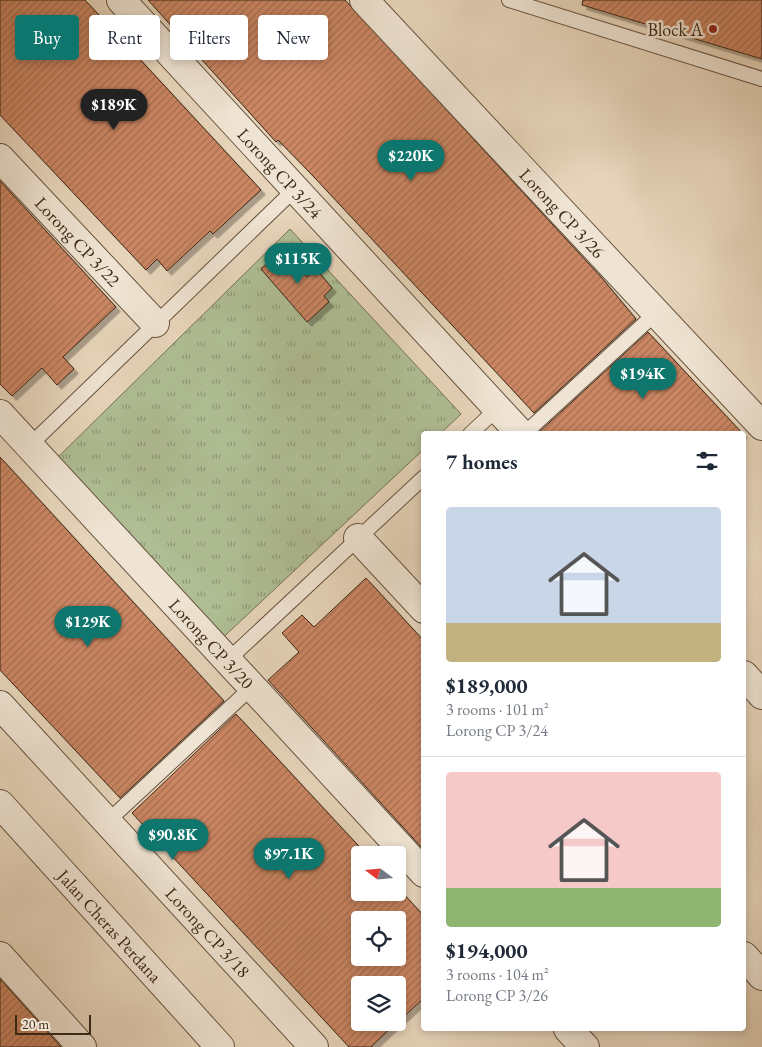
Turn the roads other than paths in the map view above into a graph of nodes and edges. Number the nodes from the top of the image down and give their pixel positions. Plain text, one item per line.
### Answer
1 (121, 0) edge
2 (364, 0) edge
3 (509, 0) edge
4 (530, 3) edge
5 (762, 79) edge
6 (0, 158) edge
7 (295, 189) junction
8 (656, 312) junction
9 (155, 323) junction
10 (498, 408) junction
11 (0, 414) edge
12 (762, 426) edge
13 (473, 431) edge
14 (520, 431) edge
15 (526, 431) edge
16 (30, 446) junction
17 (421, 480) edge
18 (358, 538) junction
19 (421, 606) edge
20 (228, 660) junction
21 (746, 677) edge
22 (252, 687) junction
23 (762, 695) edge
24 (0, 705) edge
25 (0, 804) edge
26 (108, 822) junction
27 (421, 870) edge
28 (0, 956) edge
29 (746, 958) edge
30 (762, 976) edge
31 (570, 1031) edge
32 (82, 1047) edge
33 (220, 1047) edge
34 (314, 1047) edge
35 (585, 1047) edge

1 - 7 street, Lorong CP 3/24
2 - 8 street, Lorong CP 3/26
3 - 4 lane
4 - 5 lane
6 - 9 street, Lorong CP 3/22
7 - 9 lane
7 - 10 street, Lorong CP 3/24
8 - 12 street, Lorong CP 3/26
8 - 15 lane
9 - 16 lane
10 - 13 lane
10 - 14 street, Lorong CP 3/24
11 - 16 street, Lorong CP 3/20
16 - 20 street, Lorong CP 3/20
17 - 18 lane
18 - 19 street
18 - 20 lane
20 - 22 street, Lorong CP 3/20
21 - 23 street
22 - 26 lane
22 - 27 street, Lorong CP 3/20
24 - 26 street, Lorong CP 3/18
25 - 33 street, Jalan Cheras Perdana
26 - 34 street, Lorong CP 3/18
28 - 32 street
29 - 30 street
31 - 35 street

